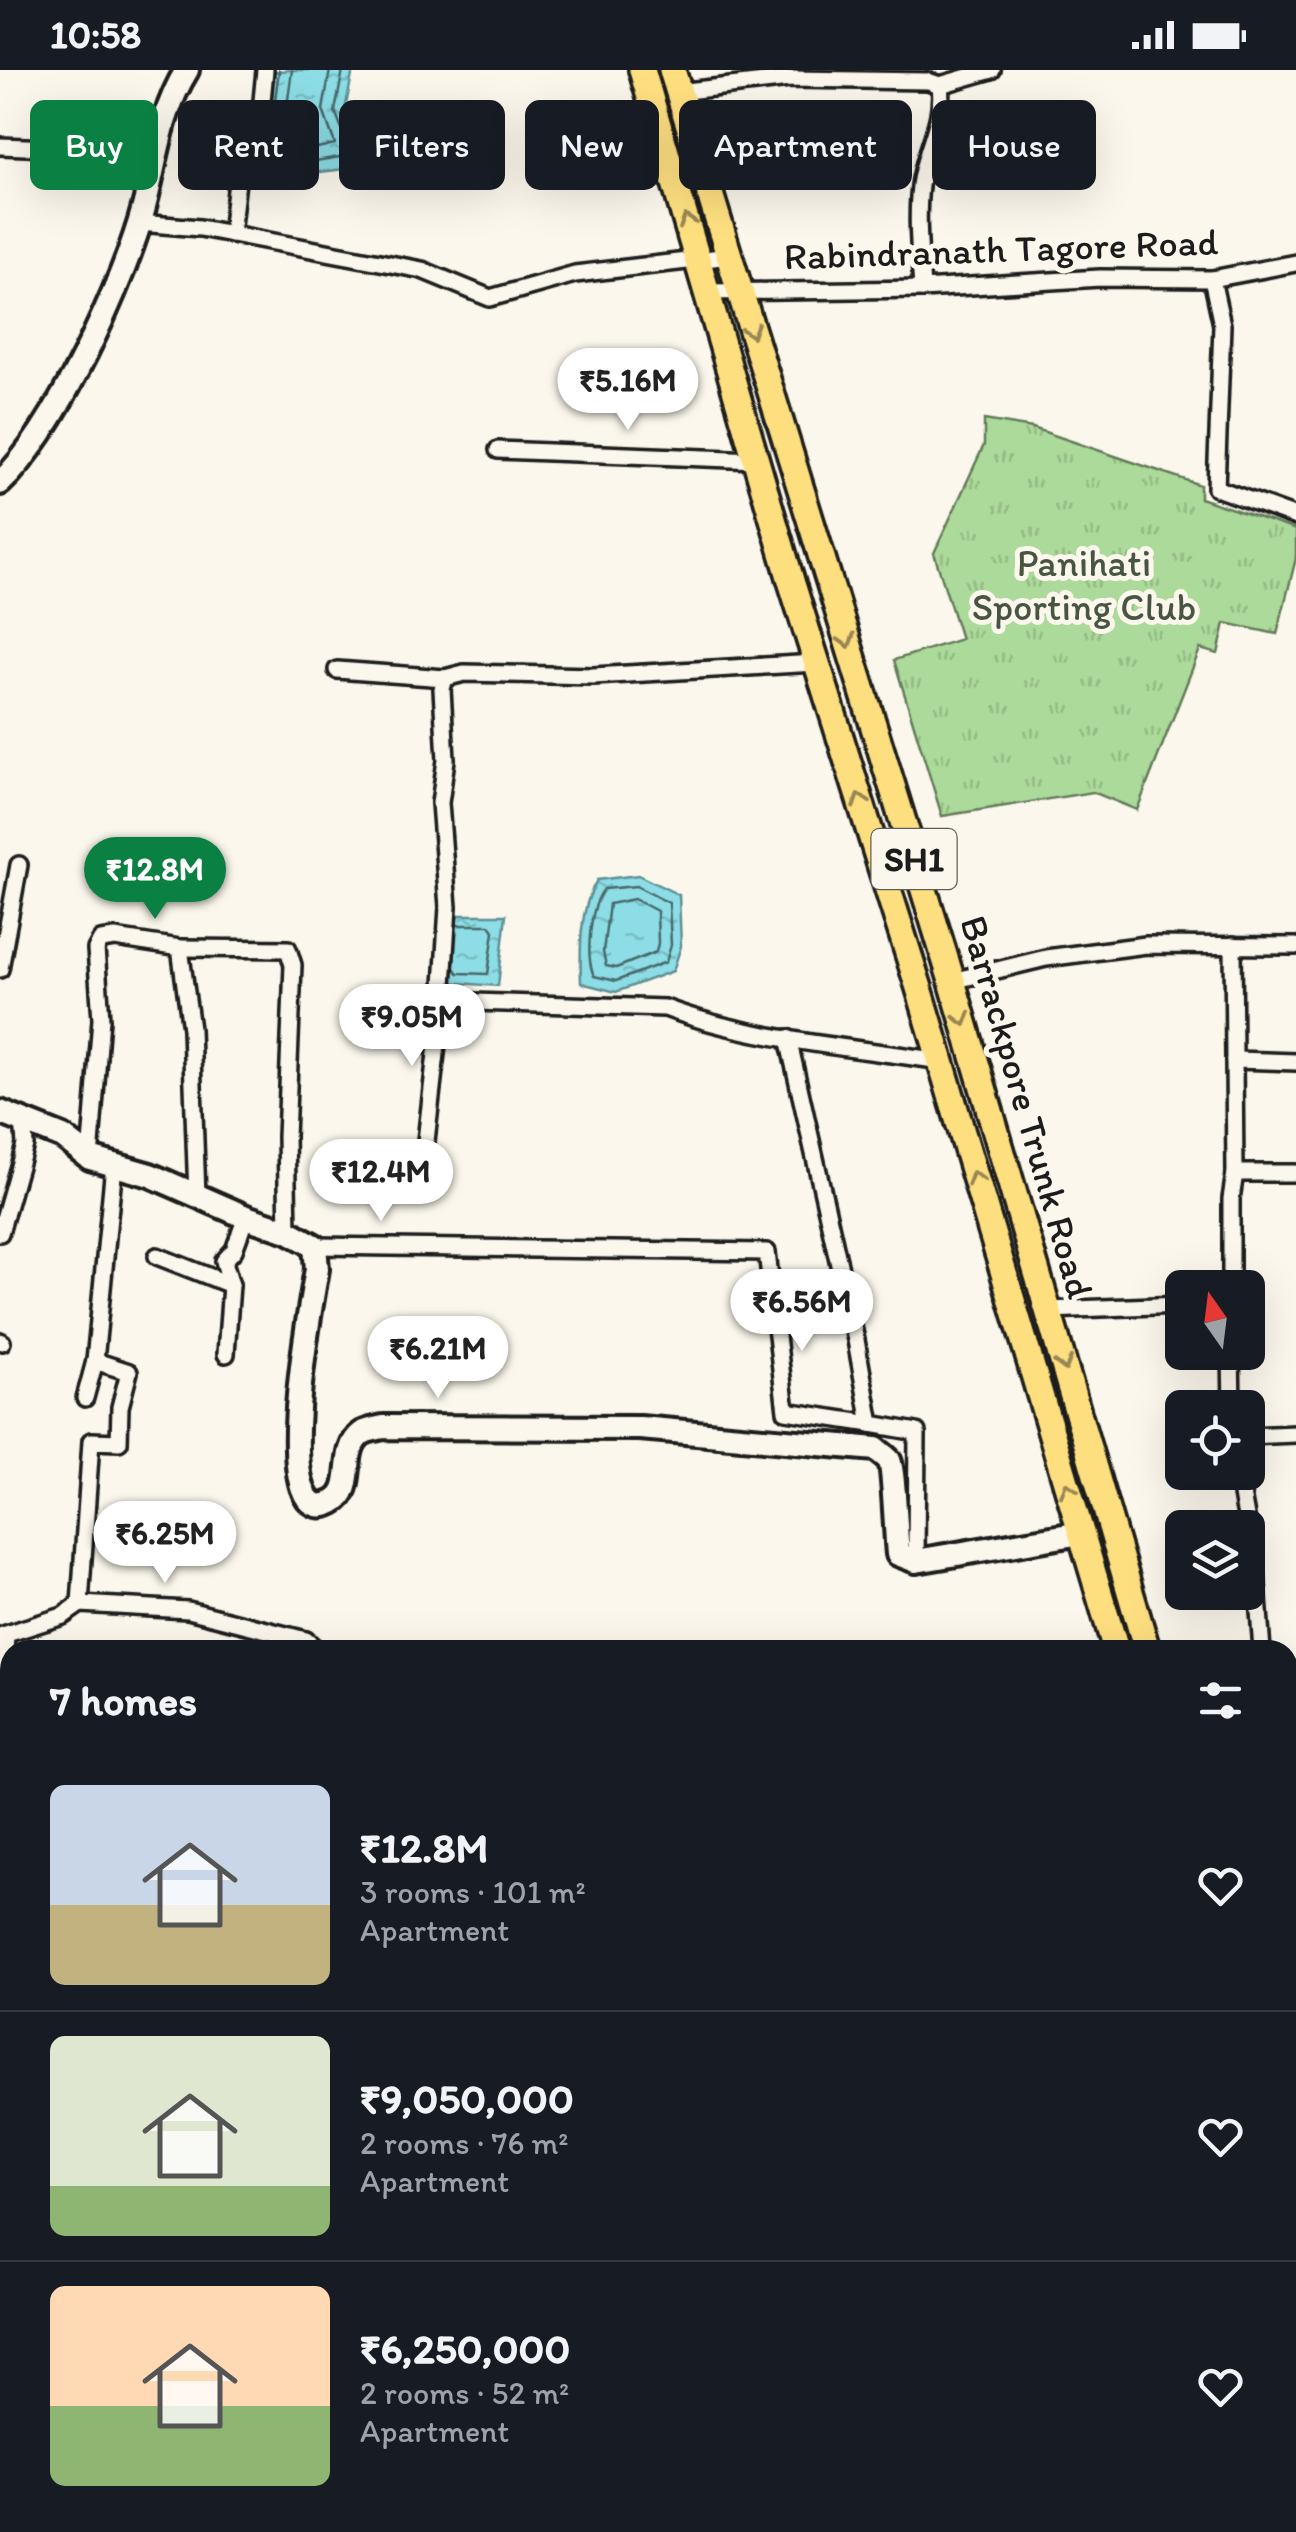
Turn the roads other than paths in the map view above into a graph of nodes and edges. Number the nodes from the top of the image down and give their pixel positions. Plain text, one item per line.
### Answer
1 (187, 70) edge
2 (266, 70) edge
3 (642, 70) edge
4 (992, 70) edge
5 (675, 81) edge
6 (940, 85) junction
7 (158, 139) edge
8 (0, 146) edge
9 (30, 147) edge
10 (146, 190) edge
11 (139, 223) junction
12 (231, 234) junction
13 (730, 256) junction
14 (699, 261) junction
15 (1296, 264) edge
16 (1212, 279) junction
17 (922, 289) junction
18 (738, 290) junction
19 (708, 292) junction
20 (498, 450) dead end
21 (757, 460) junction
22 (0, 483) edge
23 (1296, 517) edge
24 (816, 663) junction
25 (337, 670) dead end
26 (445, 678) junction
27 (19, 865) dead end
28 (1234, 945) junction
29 (1296, 946) edge
30 (180, 948) junction
31 (0, 968) edge
32 (952, 981) junction
33 (442, 1002) junction
34 (788, 1038) junction
35 (1234, 1060) junction
36 (940, 1061) junction
37 (1296, 1062) edge
38 (0, 1112) edge
39 (23, 1119) junction
40 (426, 1141) dead end
41 (90, 1158) junction
42 (114, 1165) junction
43 (1296, 1173) edge
44 (1235, 1174) junction
45 (197, 1196) junction
46 (246, 1218) junction
47 (288, 1230) junction
48 (0, 1233) edge
49 (315, 1246) junction
50 (157, 1256) dead end
51 (1231, 1270) edge
52 (231, 1285) junction
53 (1165, 1306) edge
54 (1048, 1310) junction
55 (226, 1354) dead end
56 (95, 1361) junction
57 (85, 1398) dead end
58 (871, 1424) junction
59 (1296, 1434) edge
60 (1265, 1435) edge
61 (1241, 1490) edge
62 (1081, 1533) junction
63 (916, 1561) junction
64 (80, 1604) junction
65 (3, 1636) edge
66 (306, 1640) edge
67 (1113, 1640) edge
68 (1145, 1640) edge
69 (1261, 1640) edge

1 - 7 street
2 - 12 street
14 -> 3 main road, Barrackpore Trunk Road / SH1
4 - 6 street
5 - 6 street
5 - 13 main road, Barrackpore Trunk Road / SH1
6 - 17 street
8 - 9 street
10 - 11 street
11 - 12 street
11 - 22 street
12 - 14 street
13 - 14 street
13 - 18 main road, Barrackpore Trunk Road / SH1
14 - 19 main road, Barrackpore Trunk Road / SH1
15 - 16 street, Rabindranath Tagore Road
16 - 17 street, Rabindranath Tagore Road
16 - 23 street
17 - 18 street, Rabindranath Tagore Road
18 - 19 street, Rabindranath Tagore Road
18 -> 32 main road, Barrackpore Trunk Road / SH1
19 - 21 main road, Barrackpore Trunk Road / SH1
20 - 21 street
21 - 24 main road, Barrackpore Trunk Road / SH1
24 - 26 street
36 -> 24 main road, Barrackpore Trunk Road / SH1
25 - 26 street
26 - 33 street
27 - 31 street
28 - 29 street
28 - 32 street
28 - 35 street
30 - 41 street
30 - 45 street
30 - 47 street
32 -> 54 main road, Barrackpore Trunk Road / SH1
33 - 34 street
33 - 40 street
34 - 36 street
34 - 58 street
35 - 37 street
35 - 44 street
62 -> 36 main road, Barrackpore Trunk Road / SH1
38 - 39 street
39 - 41 street
39 - 48 street
41 - 42 street
42 - 45 street
42 - 56 street
43 - 44 street
44 - 51 street
45 - 46 street
46 - 47 street
46 - 52 street
47 - 49 street
49 - 58 street
49 - 63 street
50 - 52 street
52 - 55 street
53 - 54 street
54 -> 68 main road, Barrackpore Trunk Road / SH1
56 - 57 street
56 - 64 street
58 - 63 street
59 - 60 street
61 - 69 street
62 - 63 street
62 - 67 main road, Barrackpore Trunk Road / SH1
64 - 65 street
64 - 66 street

